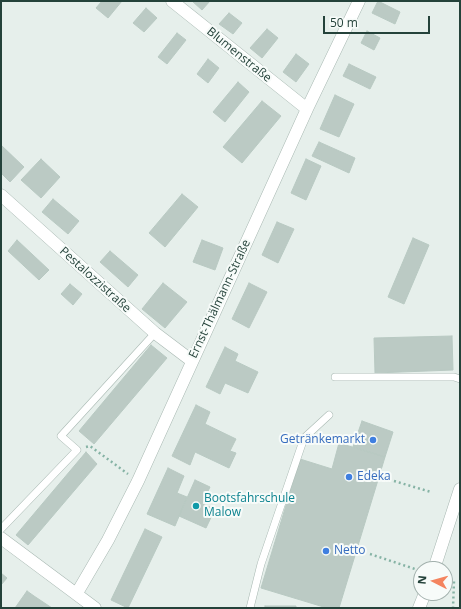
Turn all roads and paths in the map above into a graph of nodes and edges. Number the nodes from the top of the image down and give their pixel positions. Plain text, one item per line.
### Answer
1 (172, 1) edge
2 (359, 1) edge
3 (307, 109) junction
4 (1, 195) edge
5 (155, 333) junction
6 (192, 361) junction
7 (335, 377) dead end
8 (460, 379) edge
9 (329, 415) dead end
10 (77, 450) junction
11 (138, 481) junction
12 (394, 481) dead end
13 (460, 489) edge
14 (431, 492) dead end
15 (1, 529) edge
16 (1, 538) edge
17 (370, 554) dead end
18 (437, 561) edge
19 (413, 567) edge
20 (453, 582) edge
21 (72, 594) junction
22 (90, 606) edge
23 (250, 608) edge
24 (453, 608) edge

1 - 3 street, Blumenstraße
2 - 3 street, Ernst-Thälmann-Straße
3 - 6 street, Ernst-Thälmann-Straße
4 - 5 street, Pestalozzistraße
5 - 6 street, Pestalozzistraße
5 - 10 lane
6 - 11 street, Ernst-Thälmann-Straße
7 - 8 lane
9 - 23 lane
10 - 11 path
10 - 15 lane
11 - 21 street, Ernst-Thälmann-Straße
12 - 14 path
13 - 18 street
16 - 21 street
17 - 19 path
20 - 24 path
21 - 22 street

